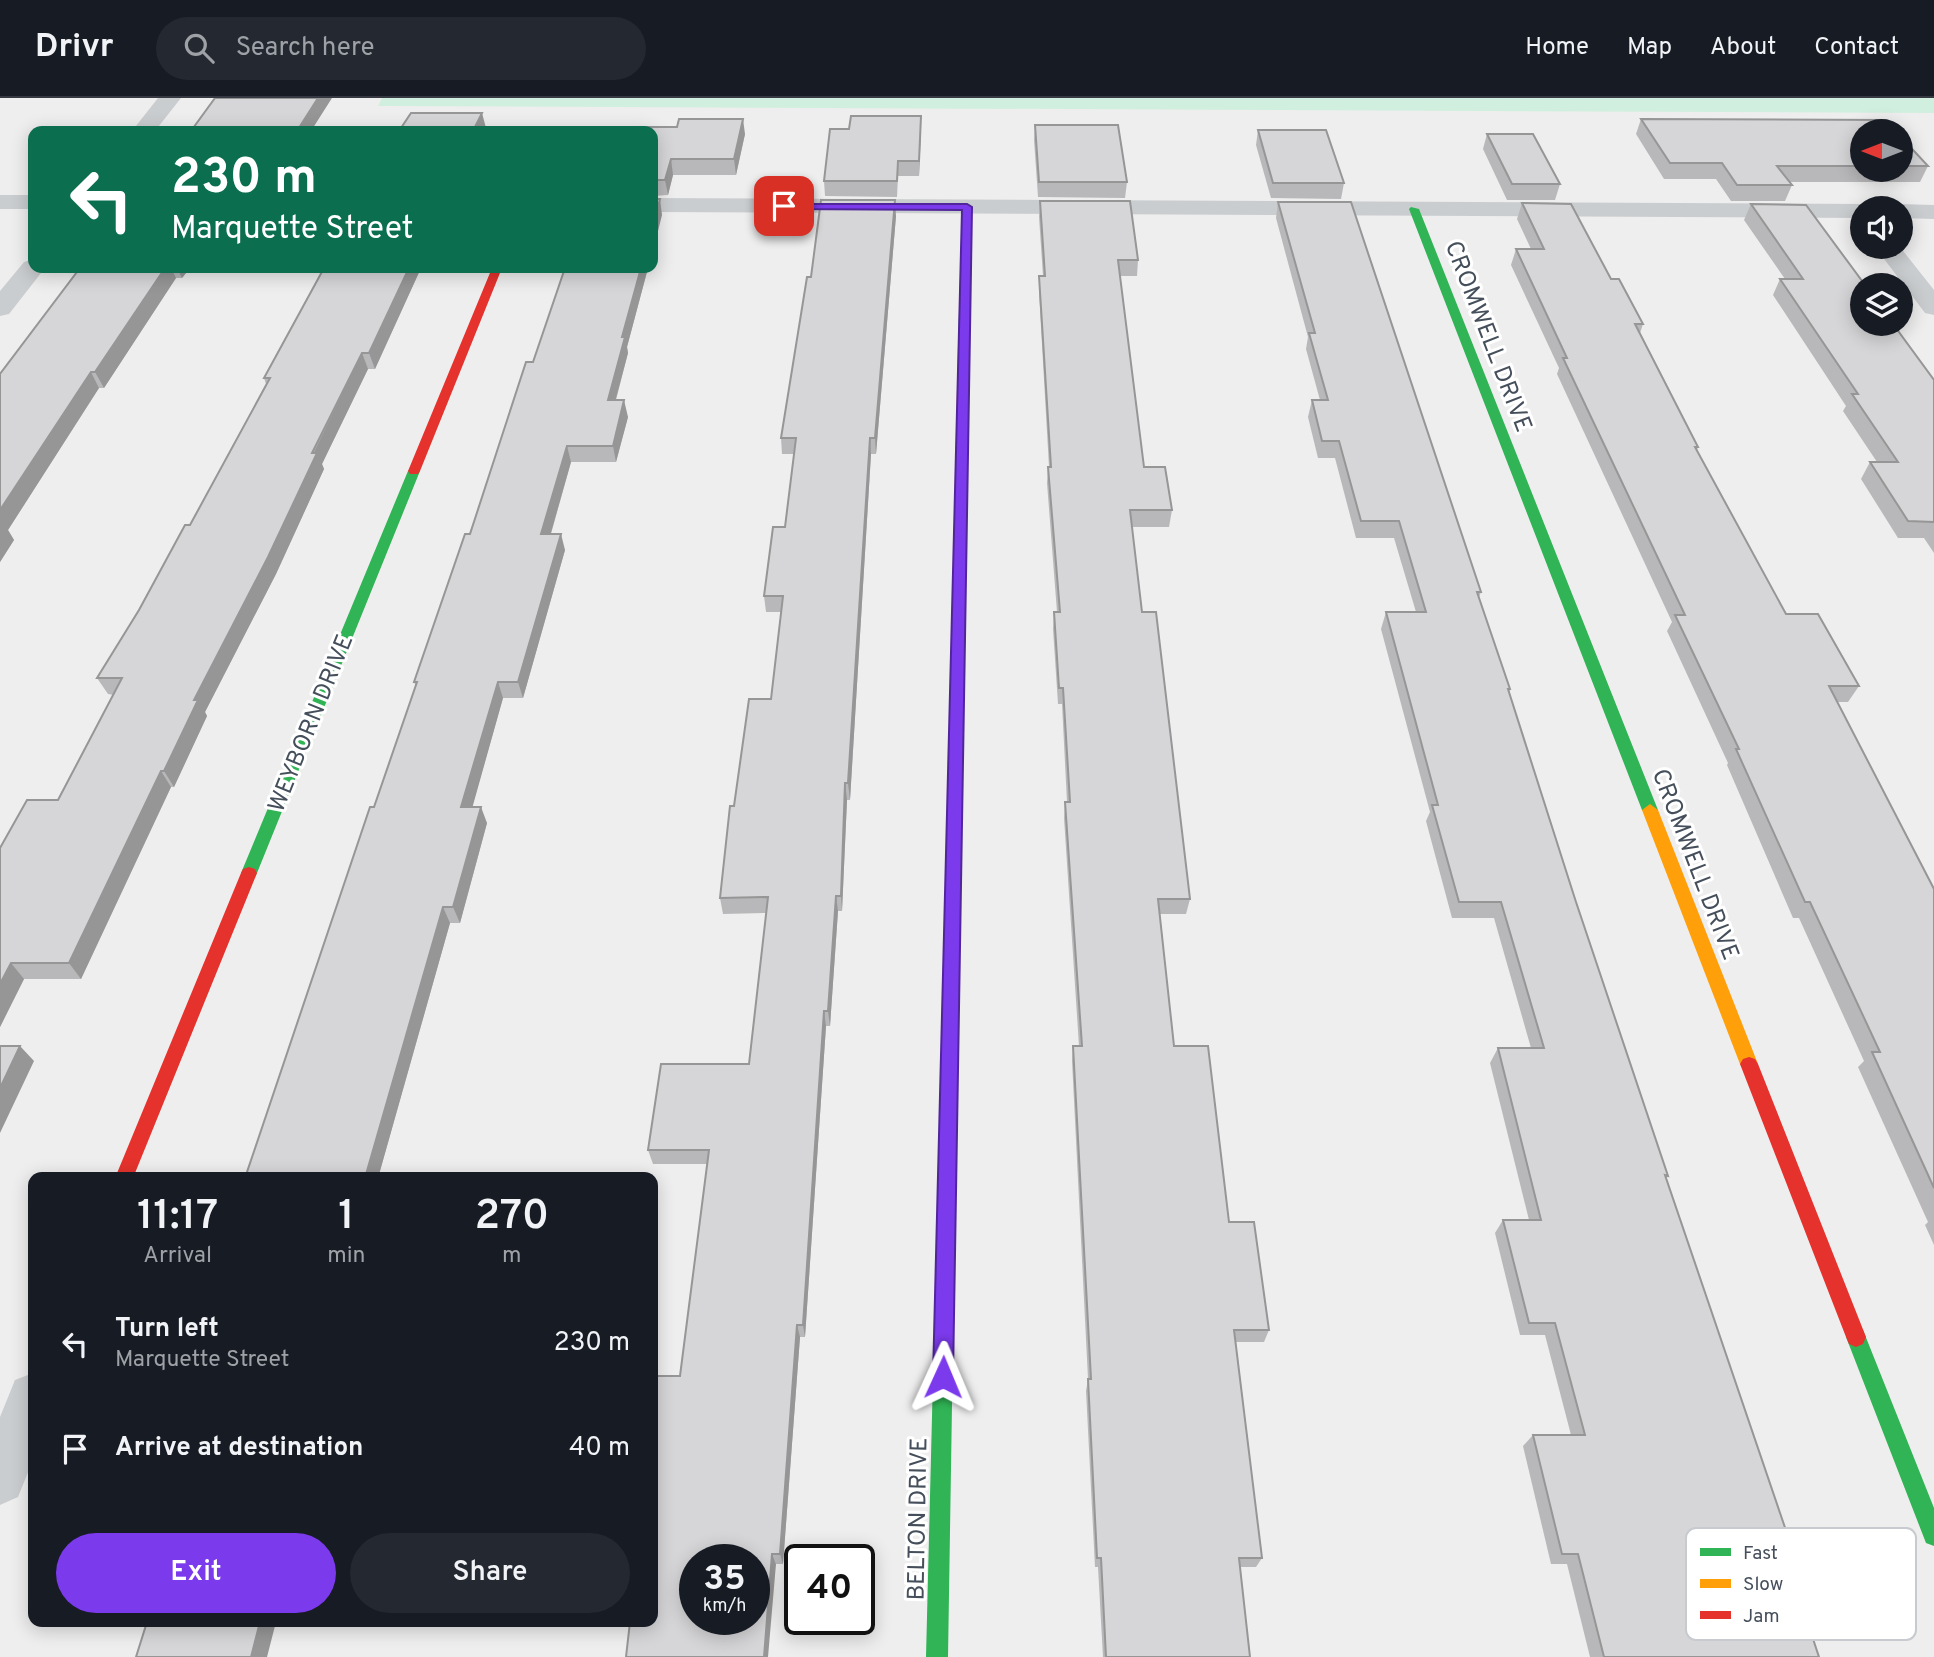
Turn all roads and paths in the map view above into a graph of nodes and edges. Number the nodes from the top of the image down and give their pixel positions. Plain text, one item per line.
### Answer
1 (170, 98) edge
2 (147, 126) edge
3 (0, 202) edge
4 (28, 202) edge
5 (658, 205) edge
6 (967, 207) junction
7 (1414, 209) junction
8 (1913, 211) edge
9 (1850, 212) edge
10 (1934, 212) edge
11 (1896, 259) edge
12 (28, 273) edge
13 (495, 273) edge
14 (1934, 307) edge
15 (0, 308) edge
16 (126, 1172) edge
17 (28, 1410) edge
18 (0, 1479) edge
19 (1934, 1535) edge
20 (937, 1657) edge

1 - 2 street
3 - 4 street
5 - 6 street
6 - 7 street
6 - 20 street, BELTON DRIVE
7 - 9 street
7 - 19 street, CROMWELL DRIVE
8 - 10 street
11 - 14 street
12 - 15 street
13 - 16 street, WEYBORN DRIVE
17 - 18 street

